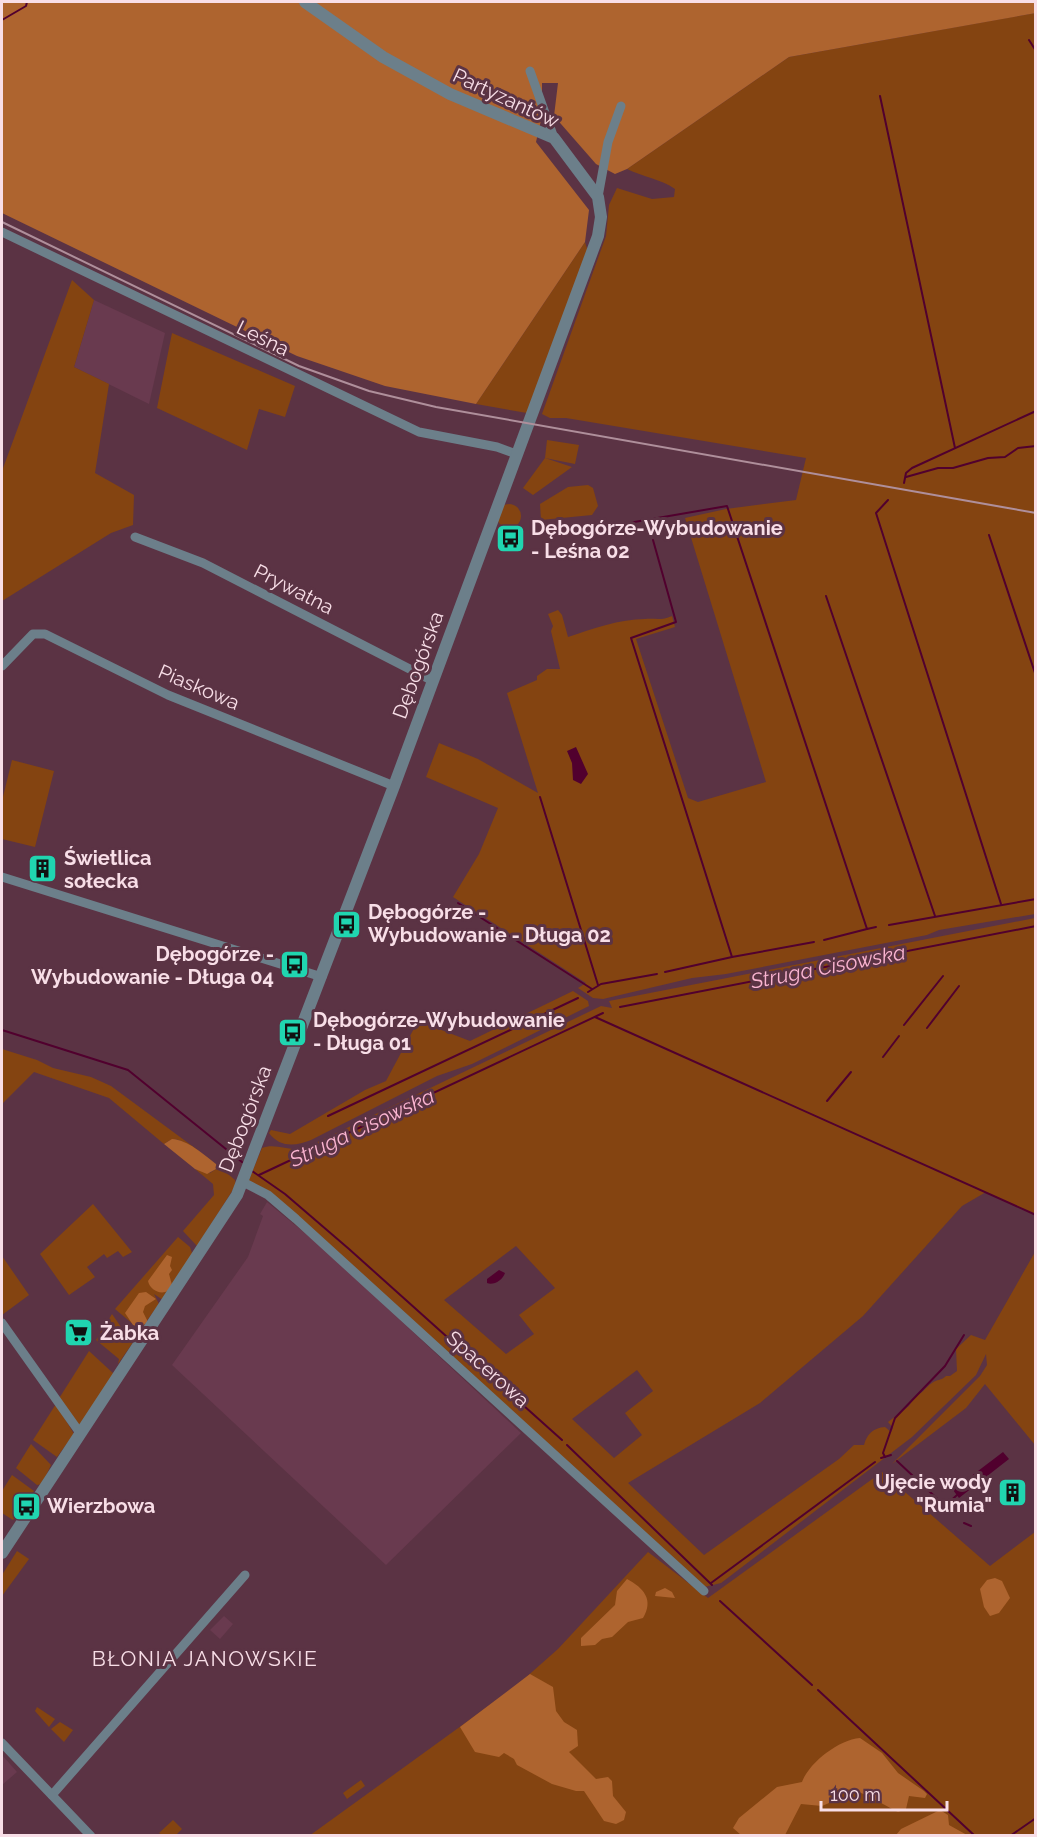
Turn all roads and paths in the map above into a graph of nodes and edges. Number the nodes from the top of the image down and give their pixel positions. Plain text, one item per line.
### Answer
1 (305, 2) edge
2 (530, 71) dead end
3 (621, 105) dead end
4 (554, 138) junction
5 (598, 197) junction
6 (2, 232) edge
7 (516, 454) junction
8 (135, 537) dead end
9 (2, 666) edge
10 (433, 681) junction
11 (394, 786) junction
12 (2, 877) edge
13 (322, 977) junction
14 (243, 1182) junction
15 (2, 1323) edge
16 (80, 1433) junction
17 (2, 1552) edge
18 (245, 1575) dead end
19 (704, 1591) dead end
20 (2, 1743) edge
21 (52, 1795) junction
22 (91, 1836) edge

1 - 4 street, Partyzantów
2 - 4 street
3 - 5 street
4 - 5 street, Partyzantów
5 - 7 street
6 - 7 street, Leśna
7 - 10 street, Dębogórska
8 - 10 street, Prywatna
9 - 11 street, Piaskowa
10 - 11 street, Dębogórska
11 - 13 street, Dębogórska
12 - 13 street
13 - 14 street, Dębogórska
14 - 16 street, Dębogórska
14 - 19 street, Spacerowa
15 - 16 street
16 - 17 street, Dębogórska
18 - 21 street
20 - 21 street
21 - 22 street

